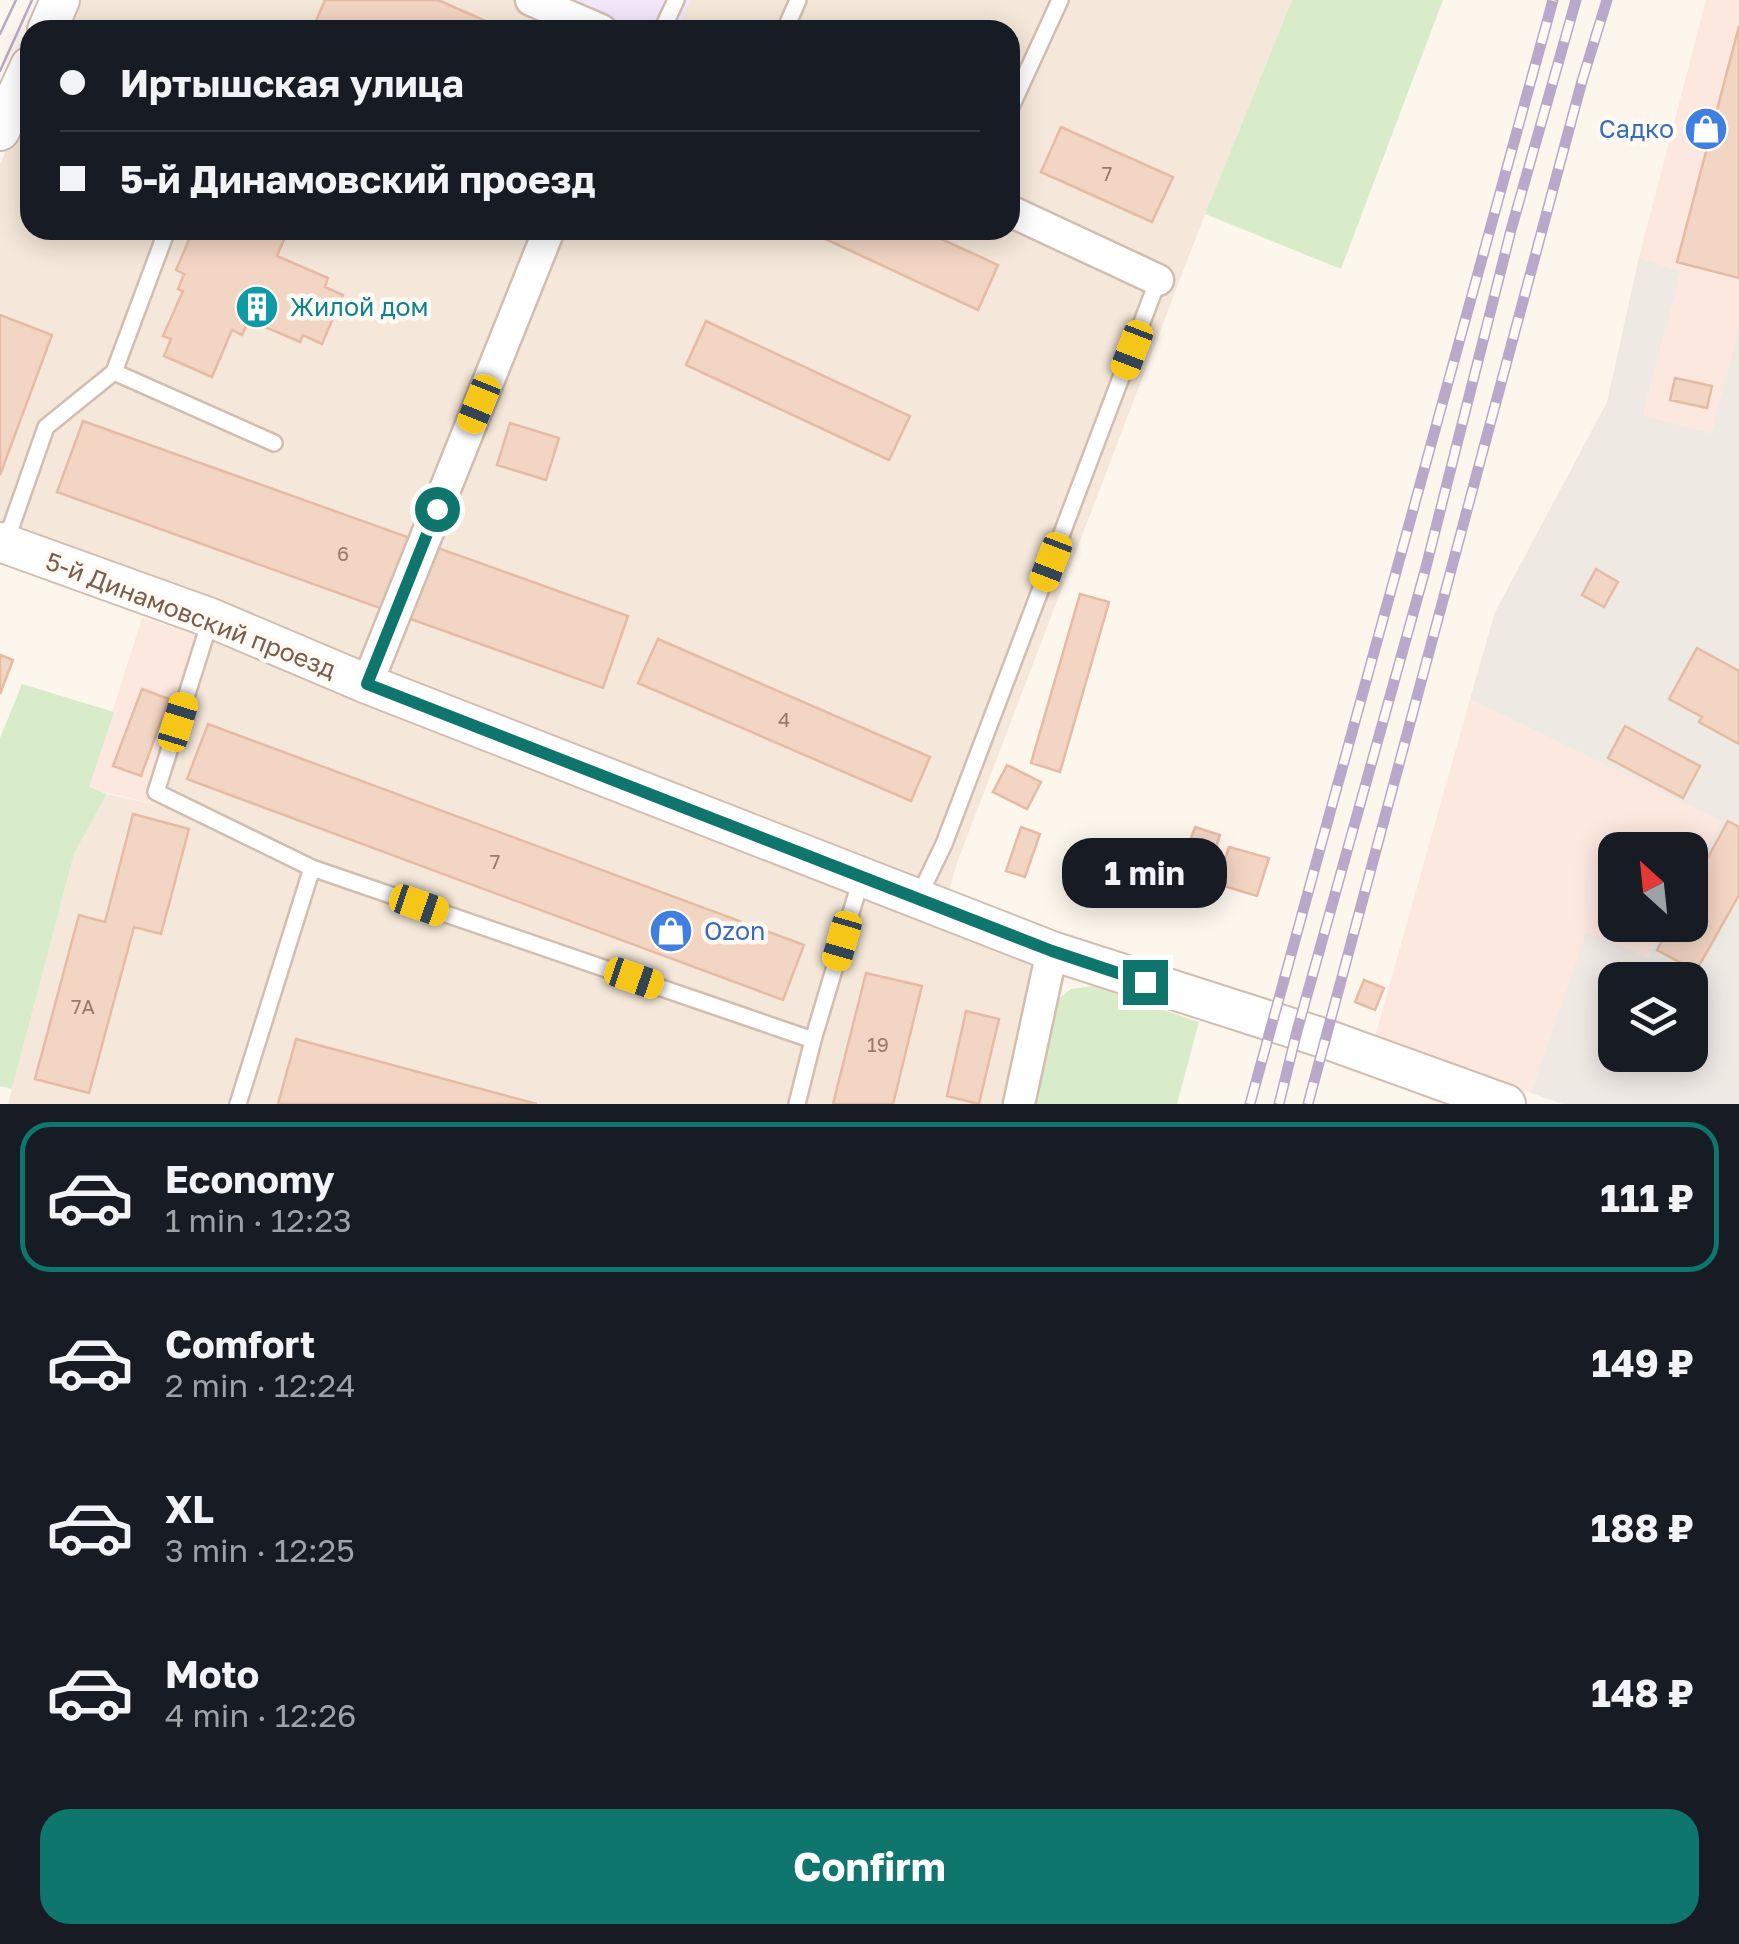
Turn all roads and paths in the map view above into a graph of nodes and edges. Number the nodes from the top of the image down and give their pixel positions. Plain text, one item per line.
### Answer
1 (531, 0) edge
2 (1060, 0) edge
3 (578, 20) edge
4 (1020, 87) edge
5 (20, 88) edge
6 (0, 131) edge
7 (1020, 216) edge
8 (163, 240) edge
9 (545, 240) edge
10 (1158, 280) joint
11 (114, 372) junction
12 (274, 443) dead end
13 (3, 543) edge
14 (211, 618) junction
15 (367, 684) junction
16 (312, 868) junction
17 (862, 875) junction
18 (918, 898) junction
19 (1052, 951) junction
20 (813, 1040) junction
21 (238, 1104) edge
22 (797, 1104) edge
23 (1019, 1104) edge
24 (1506, 1104) edge

1 - 3 street
2 - 4 lane
5 - 6 street
7 - 10 street
8 - 11 lane
9 - 15 street
10 - 18 lane
11 - 12 lane
11 - 13 lane
13 - 14 street, 5-й Динамовский проезд
14 - 15 street, 5-й Динамовский проезд
14 - 16 lane
15 - 17 street, 5-й Динамовский проезд
16 - 20 lane
16 - 21 lane
17 - 18 street, 5-й Динамовский проезд
17 - 20 lane
18 - 19 street, 5-й Динамовский проезд
19 - 23 street
19 - 24 street, 5-й Динамовский проезд
20 - 22 lane

